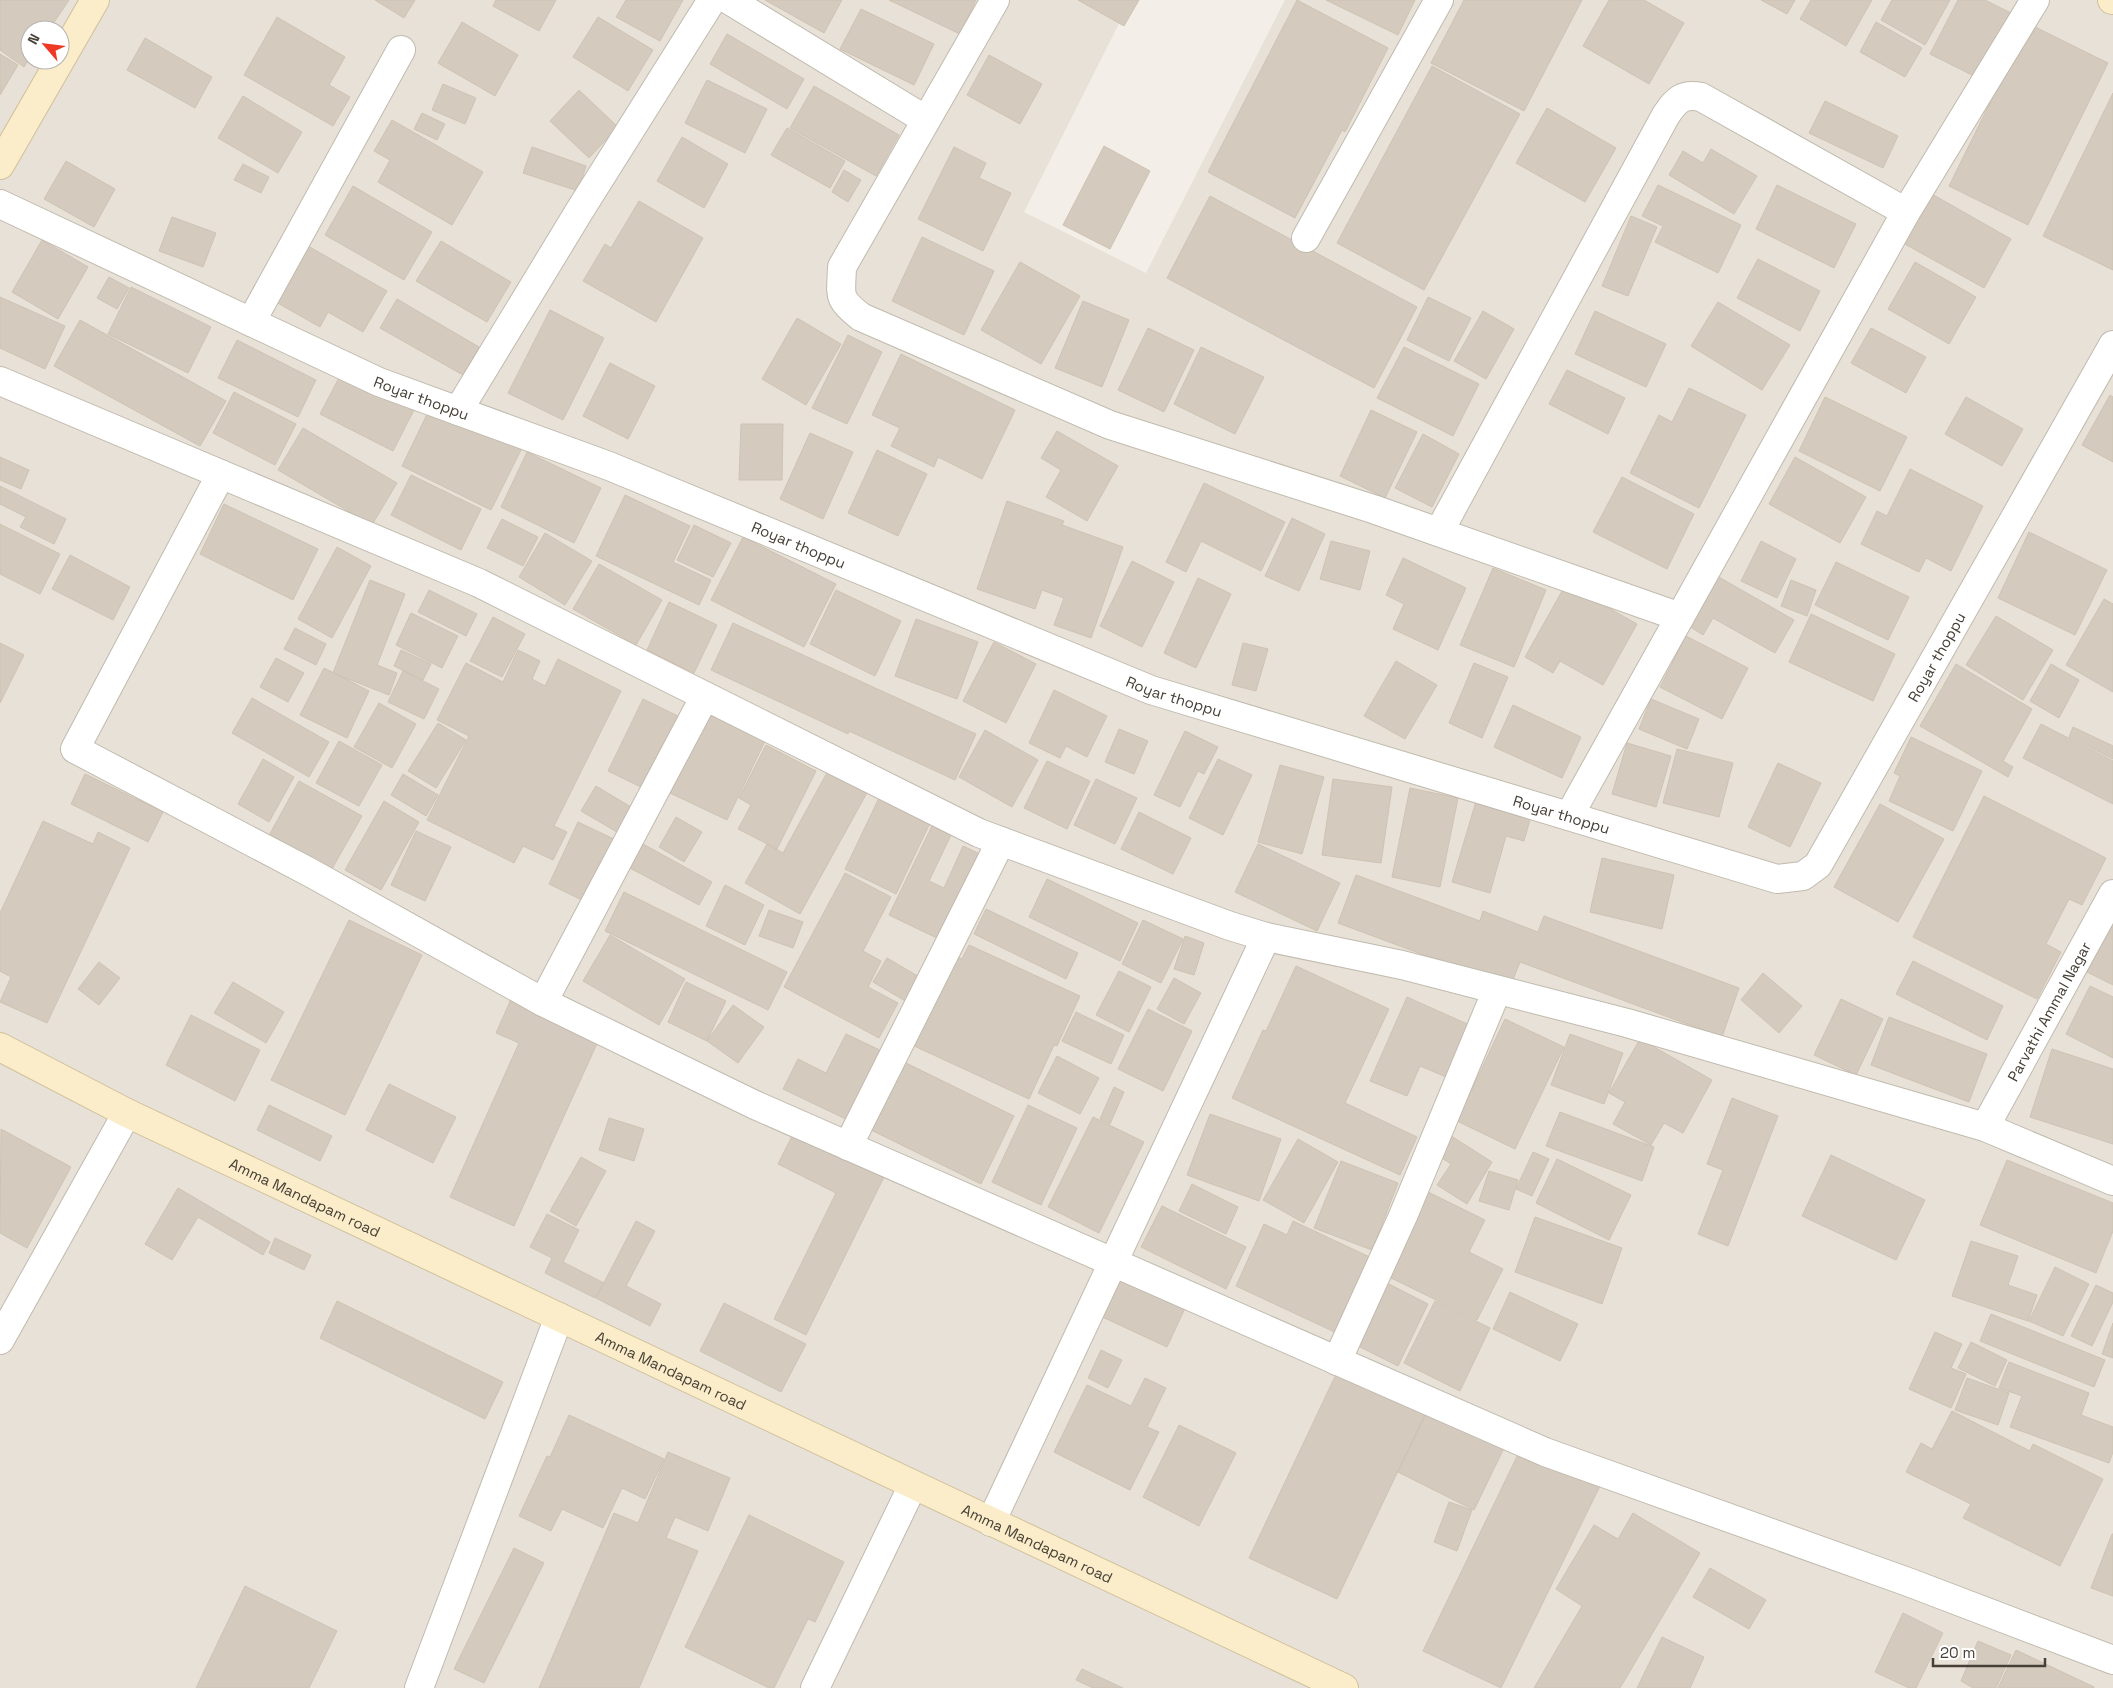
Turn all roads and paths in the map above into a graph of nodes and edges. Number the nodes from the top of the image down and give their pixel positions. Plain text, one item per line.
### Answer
1 (95, 0) edge
2 (712, 0) edge
3 (729, 0) edge
4 (995, 0) edge
5 (1439, 0) edge
6 (2034, 0) edge
7 (401, 50) dead end
8 (926, 120) junction
9 (0, 165) edge
10 (0, 204) edge
11 (1906, 212) junction
12 (1306, 238) dead end
13 (251, 322) junction
14 (2113, 346) edge
15 (0, 381) edge
16 (458, 411) junction
17 (221, 474) junction
18 (1439, 532) junction
19 (1680, 617) junction
20 (705, 696) junction
21 (1569, 816) junction
22 (1000, 841) junction
23 (2113, 894) edge
24 (1266, 937) junction
25 (1496, 990) junction
26 (543, 1002) junction
27 (0, 1047) edge
28 (127, 1112) junction
29 (1985, 1127) junction
30 (848, 1146) junction
31 (2113, 1181) edge
32 (1113, 1262) junction
33 (559, 1317) junction
34 (0, 1340) edge
35 (1337, 1361) junction
36 (913, 1484) junction
37 (990, 1522) junction
38 (2113, 1660) edge
39 (419, 1688) edge
40 (815, 1688) edge
41 (1344, 1688) edge

1 - 9 main road
2 - 16 street
3 - 8 street
4 - 8 street
5 - 12 street
6 - 11 street
7 - 13 street
8 - 18 street
10 - 13 street, Royar thoppu
11 - 18 street
11 - 19 street
13 - 16 street, Royar thoppu
14 - 21 street, Royar thoppu
15 - 17 street
16 - 21 street, Royar thoppu
17 - 20 street
17 - 26 street
18 - 19 street
19 - 21 street
20 - 22 street
20 - 26 street
22 - 24 street
22 - 30 street
23 - 29 street, Parvathi Ammal Nagar
24 - 25 street
24 - 32 street
25 - 29 street
25 - 35 street
26 - 30 street
27 - 28 main road, Amma Mandapam road
28 - 33 main road, Amma Mandapam road
28 - 34 street
29 - 31 street
30 - 32 street
32 - 35 street
32 - 37 street
33 - 36 main road, Amma Mandapam road
33 - 39 street
35 - 38 street
36 - 37 main road, Amma Mandapam road
36 - 40 street
37 - 41 main road, Amma Mandapam road

